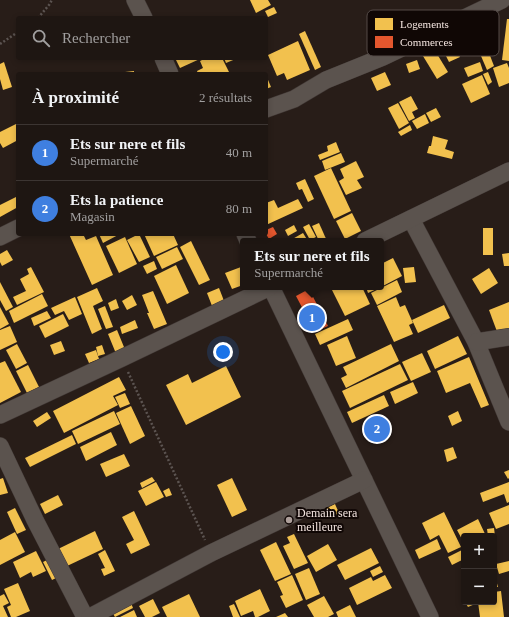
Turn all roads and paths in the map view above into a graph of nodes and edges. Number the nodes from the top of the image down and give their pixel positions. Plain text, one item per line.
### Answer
1 (52, 0) edge
2 (135, 0) edge
3 (502, 0) edge
4 (481, 10) edge
5 (40, 16) edge
6 (143, 16) edge
7 (16, 33) edge
8 (0, 44) edge
9 (387, 56) edge
10 (164, 60) edge
11 (169, 72) edge
12 (268, 108) edge
13 (509, 171) edge
14 (411, 219) junction
15 (16, 229) edge
16 (0, 237) edge
17 (371, 238) edge
18 (264, 290) edge
19 (271, 290) edge
20 (509, 337) edge
21 (476, 342) junction
22 (122, 358) junction
23 (0, 414) edge
24 (509, 422) edge
25 (0, 446) edge
26 (364, 480) junction
27 (211, 553) junction
28 (85, 617) edge
29 (90, 617) edge
30 (430, 617) edge

1 - 5 path
2 - 6 street
3 - 4 street
7 - 8 path
9 - 12 street
10 - 11 street
13 - 14 street
14 - 17 street
14 - 21 street
15 - 16 street
18 - 22 street
19 - 26 street
20 - 21 street
21 - 24 street
22 - 23 street
22 - 27 path
25 - 28 street
26 - 27 street
26 - 30 street
27 - 29 street

